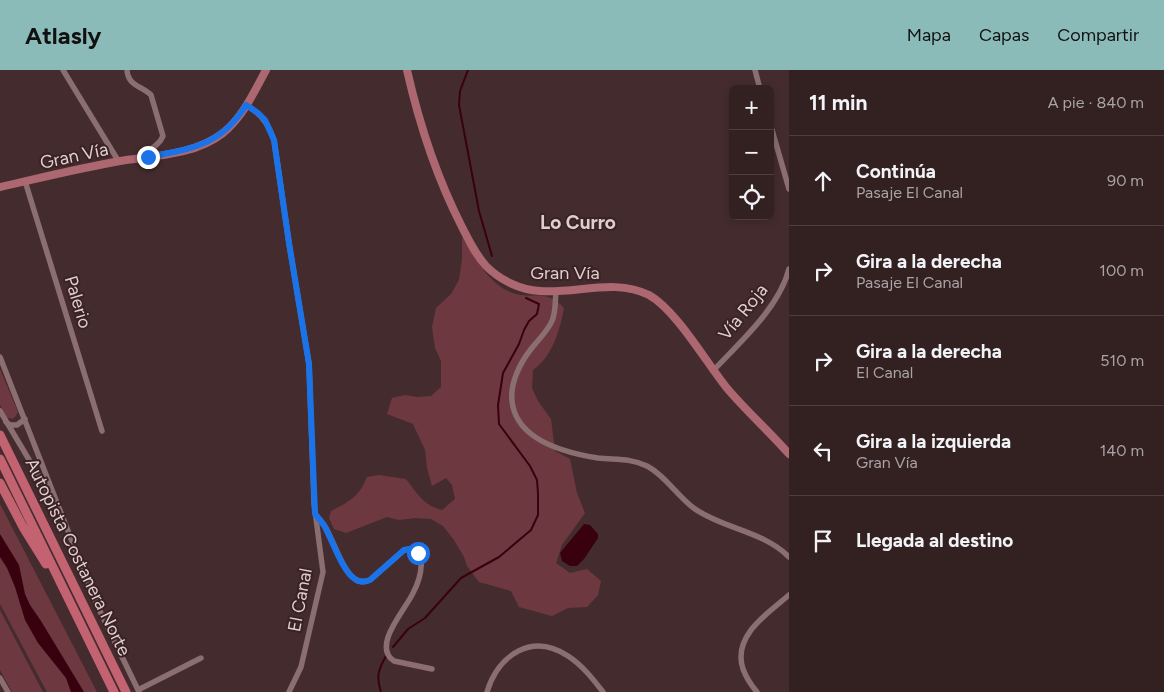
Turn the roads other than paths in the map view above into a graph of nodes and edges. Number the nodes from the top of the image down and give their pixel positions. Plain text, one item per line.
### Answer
1 (63, 70) edge
2 (127, 70) edge
3 (266, 70) edge
4 (407, 70) edge
5 (755, 70) edge
6 (759, 85) edge
7 (246, 105) junction
8 (772, 130) edge
9 (137, 159) junction
10 (119, 162) junction
11 (25, 182) junction
12 (0, 187) edge
13 (789, 188) edge
14 (789, 269) edge
15 (556, 291) junction
16 (0, 357) edge
17 (713, 371) junction
18 (0, 411) edge
19 (25, 418) junction
20 (6, 422) junction
21 (102, 432) dead end
22 (0, 436) edge
23 (789, 454) edge
24 (0, 459) edge
25 (0, 483) edge
26 (315, 514) junction
27 (67, 527) junction
28 (789, 556) edge
29 (62, 584) junction
30 (789, 595) edge
31 (201, 658) dead end
32 (432, 669) dead end
33 (1, 682) edge
34 (139, 691) edge
35 (8, 692) edge
36 (114, 692) edge
37 (126, 692) edge
38 (289, 692) edge
39 (487, 692) edge
40 (603, 692) edge
41 (757, 692) edge

1 - 10 street
2 - 9 street
3 - 7 main road, Gran Vía
4 - 15 main road, Gran Vía
5 - 6 street
7 - 9 main road, Gran Vía
7 - 26 street, El Canal
8 - 13 street
9 - 10 main road, Gran Vía
10 - 11 main road, Gran Vía
11 - 12 main road, Gran Vía
11 - 21 street, Palerio
14 - 17 street, Vía Roja
15 - 17 main road, Gran Vía
15 - 28 street
16 - 19 street
17 - 23 main road, Gran Vía
18 - 20 street
19 - 20 street
19 - 27 street
20 - 27 street
22 - 37 highway, Autopista Costanera Norte
24 - 29 highway, Autopista Costanera Norte
25 - 29 highway
26 - 32 street
26 - 38 street, El Canal
27 - 34 street
29 - 36 highway, Autopista Costanera Norte
30 - 41 street
31 - 34 street
33 - 35 street
39 - 40 street

